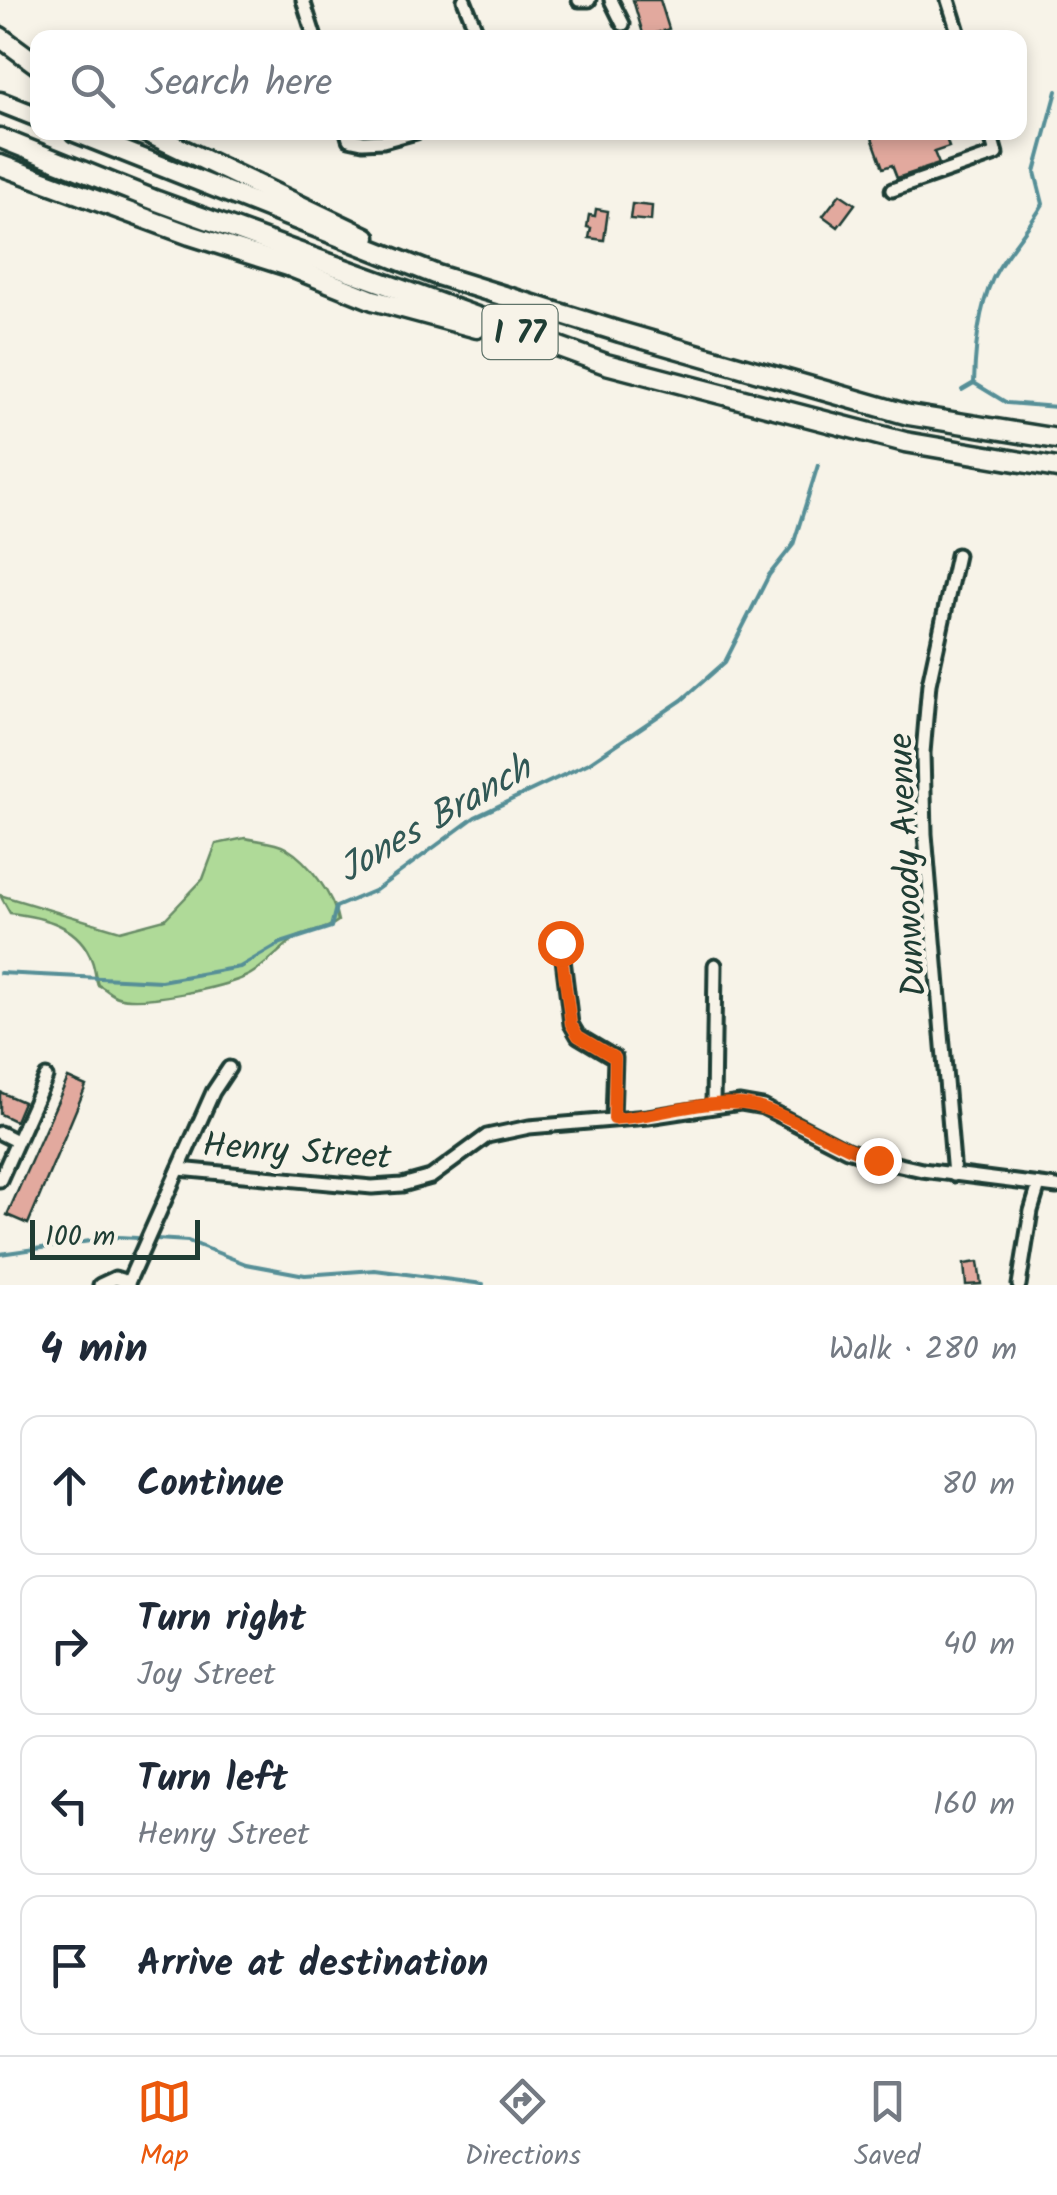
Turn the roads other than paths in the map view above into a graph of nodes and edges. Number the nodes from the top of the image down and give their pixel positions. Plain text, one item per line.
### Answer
1 (303, 0) edge
2 (464, 0) edge
3 (579, 0) edge
4 (590, 0) edge
5 (611, 0) edge
6 (948, 0) edge
7 (623, 24) dead end
8 (312, 30) edge
9 (476, 30) edge
10 (957, 30) edge
11 (0, 37) edge
12 (30, 59) edge
13 (0, 102) edge
14 (30, 114) edge
15 (0, 138) edge
16 (95, 140) edge
17 (162, 140) edge
18 (992, 140) edge
19 (0, 165) edge
20 (892, 190) dead end
21 (437, 274) junction
22 (606, 364) junction
23 (1057, 438) edge
24 (1057, 468) edge
25 (957, 555) dead end
26 (560, 943) dead end
27 (715, 965) dead end
28 (229, 1068) dead end
29 (46, 1077) dead end
30 (714, 1106) junction
31 (614, 1119) junction
32 (0, 1133) edge
33 (16, 1141) junction
34 (180, 1169) junction
35 (954, 1175) junction
36 (0, 1180) edge
37 (1039, 1185) junction
38 (1057, 1187) edge
39 (101, 1283) edge
40 (128, 1284) edge
41 (1018, 1285) edge

1 - 8 street
2 - 9 street
3 - 4 street
5 - 7 street
6 - 10 street
11 - 12 highway
13 - 14 highway
15 - 22 highway, I 77
16 - 21 highway, I 77
17 - 21 highway
18 - 20 street
19 - 22 highway
21 - 23 highway, I 77
22 - 24 highway, I 77
25 - 35 street, Dunwoody Avenue
26 - 31 street
27 - 30 street
28 - 34 street
29 - 33 street
30 - 31 street, Henry Street
30 - 35 street, Henry Street
31 - 34 street, Henry Street
32 - 33 street
33 - 36 street
34 - 40 street
35 - 37 street, Henry Street
37 - 38 street, Henry Street
37 - 41 street
39 - 40 street

